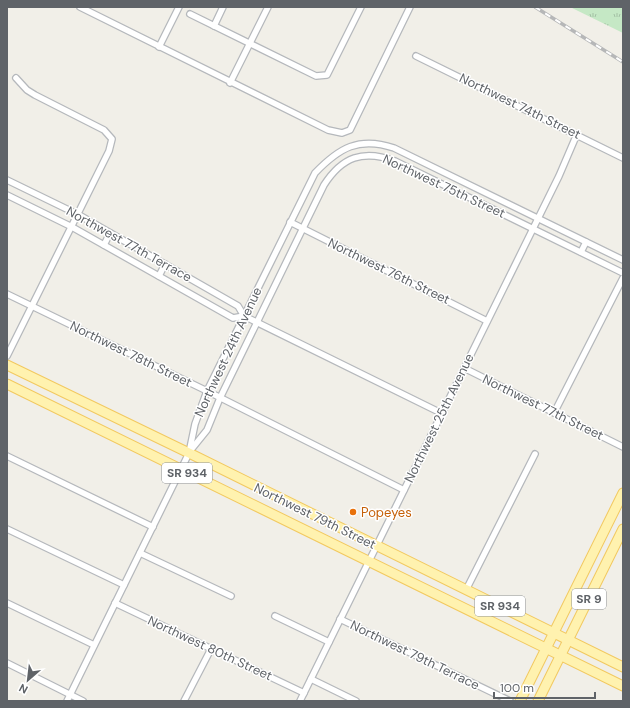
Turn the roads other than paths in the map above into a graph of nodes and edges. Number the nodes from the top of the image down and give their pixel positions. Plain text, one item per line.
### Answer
1 (80, 7) edge
2 (178, 7) edge
3 (223, 7) edge
4 (268, 7) edge
5 (362, 7) edge
6 (410, 7) edge
7 (190, 14) dead end
8 (214, 26) junction
9 (250, 43) junction
10 (159, 47) junction
11 (416, 56) dead end
12 (16, 78) dead end
13 (230, 83) junction
14 (577, 134) junction
15 (371, 142) joint
16 (623, 158) edge
17 (436, 168) junction
18 (431, 178) junction
19 (7, 180) edge
20 (484, 192) junction
21 (7, 195) edge
22 (479, 202) junction
23 (79, 215) junction
24 (537, 218) junction
25 (290, 222) junction
26 (72, 227) junction
27 (302, 228) junction
28 (532, 228) junction
29 (110, 233) junction
30 (586, 242) junction
31 (104, 245) junction
32 (580, 252) junction
33 (623, 260) edge
34 (165, 264) junction
35 (623, 273) edge
36 (159, 276) junction
37 (623, 278) edge
38 (7, 294) edge
39 (32, 306) junction
40 (244, 316) junction
41 (487, 321) junction
42 (256, 322) junction
43 (7, 356) edge
44 (7, 366) edge
45 (464, 368) junction
46 (7, 384) edge
47 (208, 391) junction
48 (220, 398) junction
49 (95, 408) junction
50 (441, 413) junction
51 (554, 413) junction
52 (88, 424) junction
53 (623, 447) edge
54 (188, 453) junction
55 (535, 454) dead end
56 (7, 456) edge
57 (181, 470) junction
58 (404, 490) junction
59 (623, 493) edge
60 (282, 499) junction
61 (274, 515) junction
62 (153, 527) junction
63 (7, 529) edge
64 (623, 529) edge
65 (376, 546) junction
66 (595, 551) junction
67 (140, 553) junction
68 (609, 558) junction
69 (368, 561) junction
70 (124, 585) junction
71 (466, 590) junction
72 (231, 596) dead end
73 (115, 603) junction
74 (7, 604) edge
75 (275, 616) dead end
76 (340, 620) junction
77 (554, 633) junction
78 (568, 640) junction
79 (330, 642) junction
80 (94, 645) junction
81 (546, 648) junction
82 (211, 649) junction
83 (561, 656) junction
84 (7, 664) edge
85 (623, 667) edge
86 (311, 679) junction
87 (623, 686) edge
88 (304, 693) junction
89 (70, 695) junction
90 (67, 701) edge
91 (83, 701) edge
92 (184, 701) edge
93 (300, 701) edge
94 (356, 701) edge
95 (510, 701) edge
96 (520, 701) edge
97 (538, 701) edge

1 - 10 street
2 - 10 street
3 - 8 street
4 - 9 street
5 - 9 street
6 - 13 street
7 - 8 street
8 - 9 street
9 - 13 street
10 - 13 street
11 - 14 street, Northwest 74th Street
12 - 23 street
14 - 16 street, Northwest 74th Street
14 - 24 street, Northwest 25th Avenue
15 - 17 street, Northwest 75th Street
15 - 25 street, Northwest 24th Avenue
17 - 18 street
17 - 20 street, Northwest 75th Street
18 - 22 street, Northwest 75th Street
18 - 27 street, Northwest 75th Street
19 - 23 street, Northwest 77th Terrace
20 - 22 street
20 - 24 street, Northwest 75th Street
21 - 26 street, Northwest 77th Terrace
22 - 28 street, Northwest 75th Street
23 - 26 street
23 - 29 street, Northwest 77th Terrace
24 - 28 street, Northwest 25th Avenue
24 - 30 street, Northwest 75th Street
25 - 27 street, Northwest 76th Street
25 - 40 street, Northwest 24th Avenue
26 - 31 street, Northwest 77th Terrace
26 - 39 street
27 - 41 street, Northwest 76th Street
27 - 42 street, Northwest 75th Street
28 - 32 street, Northwest 75th Street
28 - 41 street, Northwest 25th Avenue
29 - 31 street
29 - 34 street, Northwest 77th Terrace
30 - 32 street
30 - 33 street, Northwest 75th Street
31 - 36 street, Northwest 77th Terrace
32 - 35 street, Northwest 75th Street
34 - 36 street
34 - 40 street, Northwest 77th Terrace
36 - 40 street, Northwest 77th Terrace
37 - 51 street
38 - 39 street, Northwest 78th Street
39 - 43 street
39 - 47 street, Northwest 78th Street
40 - 42 street, Northwest 77th Terrace
40 - 47 street, Northwest 24th Avenue
41 - 45 street, Northwest 25th Avenue
42 - 48 street, Northwest 75th Street
42 - 50 street, Northwest 77th Terrace
44 - 49 main road, Northwest 79th Street / SR 934
45 - 50 street, Northwest 25th Avenue
45 - 51 street, Northwest 77th Street
46 - 52 main road, Northwest 79th Street / SR 934
47 - 48 street, Northwest 78th Street
47 - 54 street, Northwest 24th Avenue
48 - 54 street, Northwest 75th Street
48 - 58 street, Northwest 78th Street
49 - 52 main road
49 - 54 main road, Northwest 79th Street / SR 934
50 - 58 street, Northwest 25th Avenue
51 - 53 street, Northwest 77th Street
52 - 57 main road, Northwest 79th Street / SR 934
54 - 57 street, Northwest 24th Avenue
54 - 60 main road, Northwest 79th Street / SR 934
55 - 71 street
56 - 62 street
57 - 61 main road, Northwest 79th Street / SR 934
57 - 62 street, Northwest 24th Avenue
58 - 65 street, Northwest 25th Avenue
59 - 66 main road, SR 9
60 - 61 main road
60 - 65 main road, Northwest 79th Street / SR 934
61 - 69 main road, Northwest 79th Street / SR 934
62 - 67 street, Northwest 24th Avenue
63 - 70 street
64 - 68 main road, SR 9
65 - 69 street, Northwest 25th Avenue
65 - 71 main road, Northwest 79th Street / SR 934
66 - 68 main road
66 - 77 main road, SR 9
67 - 70 street, Northwest 24th Avenue
67 - 72 street
68 - 78 main road, SR 9
69 - 76 street, Northwest 25th Avenue
69 - 81 main road, Northwest 79th Street / SR 934
70 - 73 street, Northwest 24th Avenue
71 - 77 main road, Northwest 79th Street / SR 934
73 - 80 street, Northwest 24th Avenue
73 - 82 street, Northwest 80th Street
74 - 80 street
75 - 79 street
76 - 79 street, Northwest 25th Avenue
76 - 95 street, Northwest 79th Terrace
77 - 78 main road, Northwest 79th Street / SR 934
77 - 81 main road, SR 9
78 - 83 main road, SR 9
78 - 85 main road, Northwest 79th Street / SR 934
79 - 86 street, Northwest 25th Avenue
80 - 89 street, Northwest 24th Avenue
81 - 83 main road, Northwest 79th Street / SR 934
81 - 96 main road, SR 9
82 - 88 street, Northwest 80th Street
82 - 92 street
83 - 87 main road, Northwest 79th Street / SR 934
83 - 97 main road, SR 9
84 - 89 street
86 - 88 street, Northwest 25th Avenue
86 - 94 street
88 - 93 street, Northwest 25th Avenue
89 - 90 street, Northwest 24th Avenue
89 - 91 street

